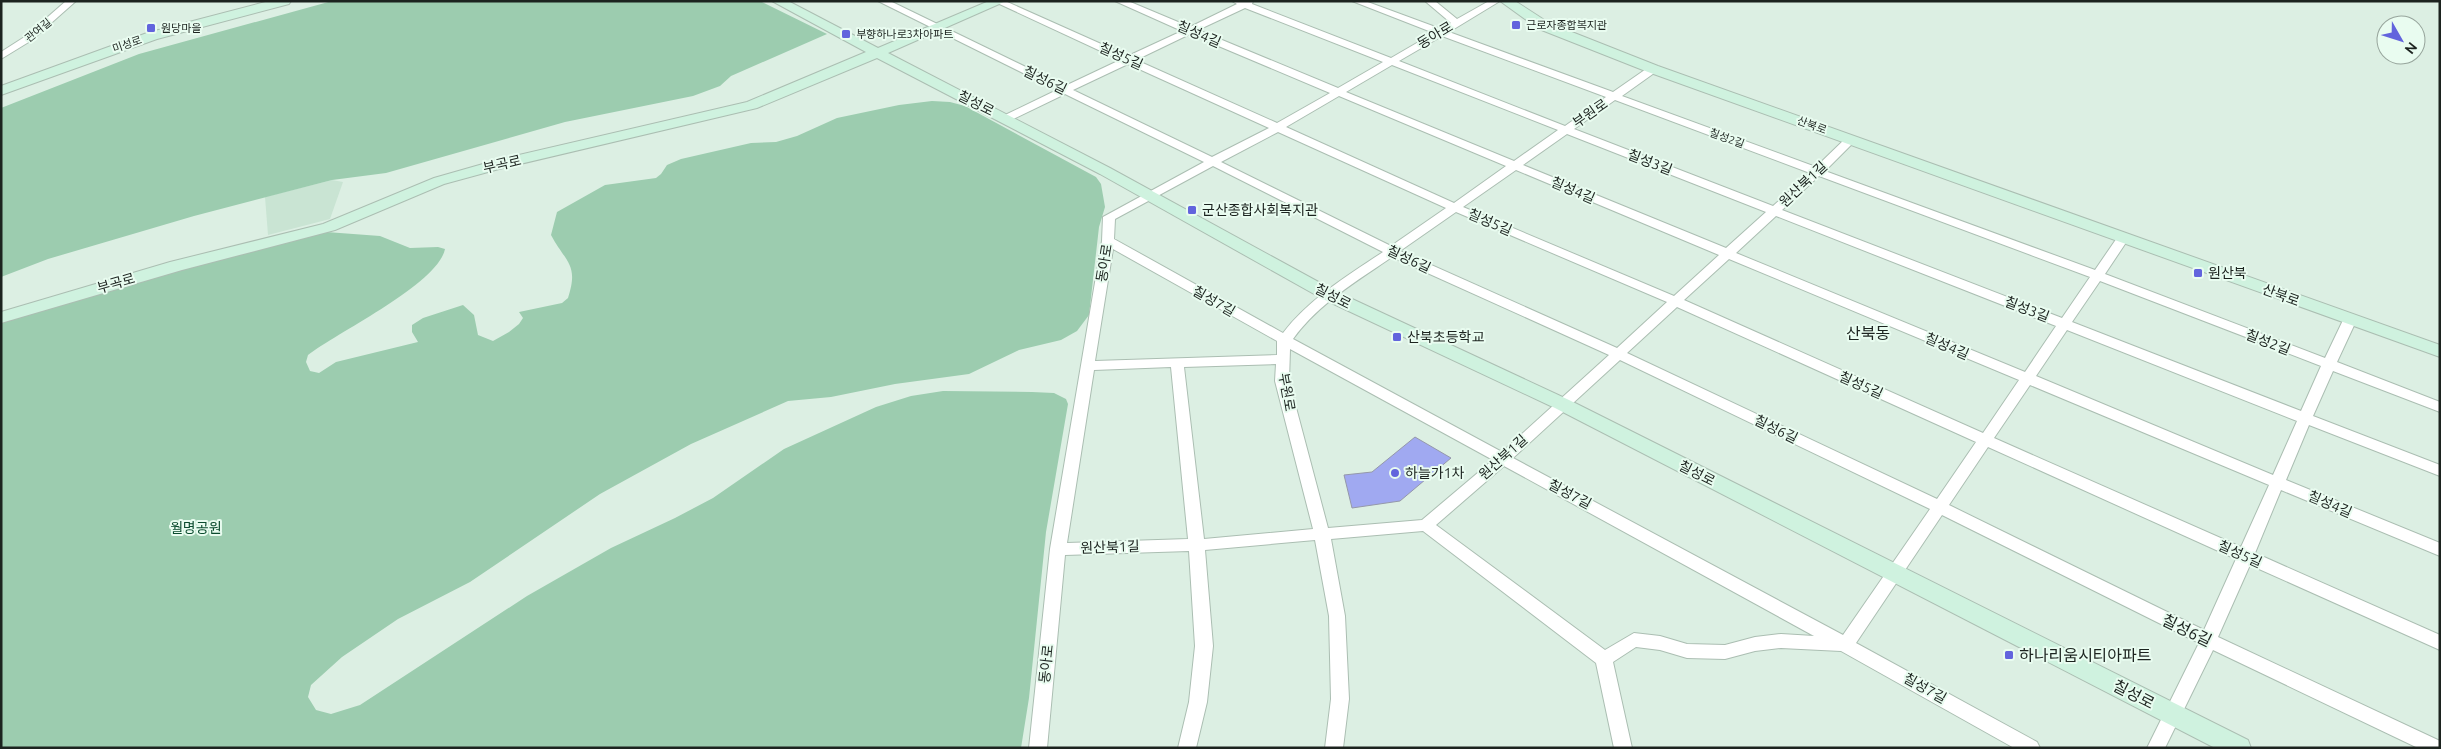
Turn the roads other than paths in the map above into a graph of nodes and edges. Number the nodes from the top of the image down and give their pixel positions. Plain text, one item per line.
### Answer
1 (79, 1) edge
2 (286, 1) edge
3 (778, 1) edge
4 (882, 1) edge
5 (998, 1) edge
6 (1119, 1) edge
7 (1356, 1) edge
8 (1429, 1) edge
9 (1496, 1) edge
10 (1506, 1) edge
11 (1243, 2) edge
12 (70, 3) edge
13 (1456, 23) junction
14 (937, 27) junction
15 (1190, 30) junction
16 (1442, 33) junction
17 (878, 52) junction
18 (1, 56) edge
19 (1129, 59) junction
20 (1392, 61) junction
21 (1653, 69) junction
22 (1066, 90) junction
23 (1, 91) edge
24 (1336, 92) junction
25 (1615, 96) junction
26 (1006, 118) junction
27 (1278, 127) junction
28 (1566, 130) junction
29 (1851, 139) junction
30 (1214, 162) junction
31 (1516, 166) junction
32 (1818, 171) junction
33 (1149, 195) junction
34 (1456, 208) junction
35 (1774, 210) junction
36 (2123, 238) junction
37 (1108, 241) junction
38 (1392, 252) junction
39 (1728, 254) junction
40 (2097, 275) junction
41 (1329, 295) junction
42 (1675, 301) junction
43 (1, 318) edge
44 (2350, 319) junction
45 (2063, 323) junction
46 (1284, 341) junction
47 (2440, 351) edge
48 (1617, 353) junction
49 (1282, 359) junction
50 (1177, 364) junction
51 (2328, 365) junction
52 (1088, 366) junction
53 (2026, 379) junction
54 (1562, 404) junction
55 (2440, 407) edge
56 (2305, 418) junction
57 (1985, 440) junction
58 (1503, 459) junction
59 (2440, 471) edge
60 (2278, 482) junction
61 (1940, 507) junction
62 (1426, 525) junction
63 (1322, 533) junction
64 (1196, 544) junction
65 (1058, 549) junction
66 (2440, 550) edge
67 (2246, 556) junction
68 (1896, 573) junction
69 (2208, 640) junction
70 (2440, 643) edge
71 (1846, 644) junction
72 (1604, 659) junction
73 (2173, 714) junction
74 (1038, 748) edge
75 (1187, 748) edge
76 (1334, 748) edge
77 (1623, 748) edge
78 (2031, 748) edge
79 (2156, 748) edge
80 (2239, 748) edge
81 (2437, 748) edge

1 - 12 street
2 - 23 street, 미성로
3 - 17 street, 칠성로
4 - 14 street, 칠성6길
5 - 14 street, 부곡로
5 - 19 street, 칠성5길
6 - 15 street, 칠성4길
7 - 16 street, 칠성2길
8 - 13 street
9 - 13 street, 동아로
10 - 21 street, 산북로
11 - 15 street
11 - 20 street, 칠성3길
12 - 18 street, 관여길
13 - 16 street, 동아로
14 - 17 street, 부곡로
14 - 22 street, 칠성6길
15 - 19 street
15 - 24 street, 칠성4길
16 - 20 street, 동아로
16 - 25 street, 칠성2길
17 - 26 street, 칠성로
17 - 43 street, 부곡로
19 - 22 street
19 - 27 street, 칠성5길
20 - 24 street, 동아로
20 - 28 street, 칠성3길
21 - 25 street, 부원로
21 - 29 street, 산북로
22 - 26 street
22 - 30 street, 칠성6길
24 - 27 street, 동아로
24 - 31 street, 칠성4길
25 - 28 street, 부원로
25 - 32 street, 칠성2길
26 - 33 street, 칠성로
27 - 30 street, 동아로
27 - 34 street, 칠성5길
28 - 31 street, 부원로
28 - 35 street, 칠성3길
29 - 32 street, 원산북1길
29 - 36 street, 산북로
30 - 33 street, 동아로
30 - 38 street, 칠성6길
31 - 34 street, 부원로
31 - 39 street, 칠성4길
32 - 35 street, 원산북1길
32 - 40 street, 칠성2길
33 - 37 street, 동아로
33 - 41 street, 칠성로
34 - 38 street, 부원로
34 - 42 street, 칠성5길
35 - 39 street, 원산북1길
35 - 45 street, 칠성3길
36 - 40 street
36 - 44 street, 산북로
37 - 46 street, 칠성7길
37 - 52 street, 동아로
38 - 41 street, 부원로
38 - 48 street, 칠성6길
39 - 42 street, 원산북1길
39 - 53 street, 칠성4길
40 - 45 street, 칠성3길
40 - 51 street, 칠성2길
41 - 46 street, 부원로
41 - 54 street, 칠성로
42 - 48 street, 원산북1길
42 - 57 street, 칠성5길
44 - 47 street, 산북로
44 - 51 street
45 - 53 street, 칠성3길
45 - 56 street, 칠성3길
46 - 49 street, 부원로
46 - 58 street, 칠성7길
48 - 54 street, 원산북1길
48 - 61 street, 칠성6길
49 - 50 street
49 - 63 street, 부원로
50 - 52 street
50 - 64 street
51 - 55 street, 칠성2길
51 - 56 street
52 - 65 street, 동아로
53 - 57 street
53 - 60 street, 칠성4길
54 - 58 street, 원산북1길
54 - 68 street, 칠성로
56 - 59 street, 칠성3길
56 - 60 street
57 - 61 street
57 - 67 street, 칠성5길
58 - 62 street, 원산북1길
58 - 71 street, 칠성7길
60 - 66 street, 칠성4길
60 - 67 street
61 - 68 street
61 - 69 street, 칠성6길
62 - 63 street, 원산북1길
62 - 72 street
63 - 64 street, 원산북1길
63 - 76 street, 부원로
64 - 65 street, 원산북1길
64 - 75 street
65 - 74 street, 동아로
67 - 69 street
67 - 70 street, 칠성5길
68 - 71 street
68 - 73 street, 칠성로
69 - 73 street
69 - 81 street, 칠성6길
71 - 72 street
71 - 78 street, 칠성7길
72 - 77 street
73 - 79 street
73 - 80 street, 칠성로

